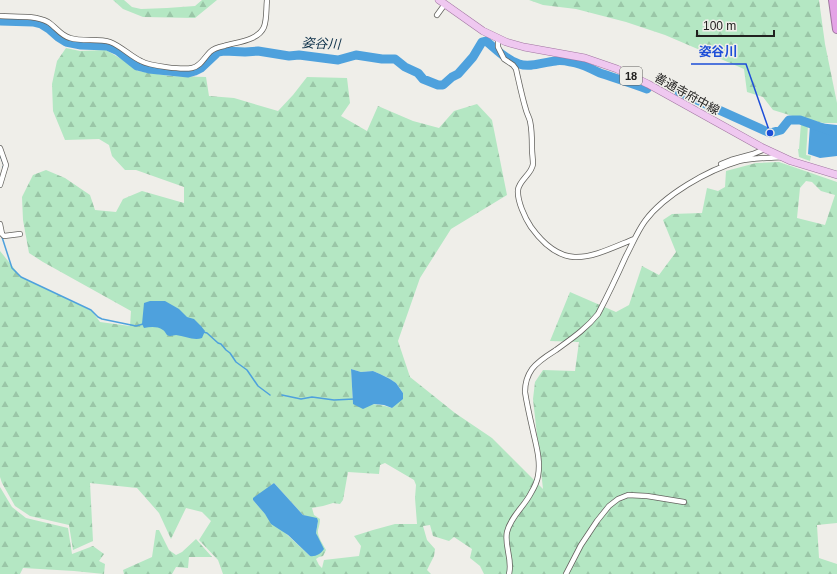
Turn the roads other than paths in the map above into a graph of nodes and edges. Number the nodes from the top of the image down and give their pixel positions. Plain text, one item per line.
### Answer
1 (267, 0) edge
2 (833, 0) edge
3 (442, 2) edge
4 (437, 15) dead end
5 (0, 16) edge
6 (837, 30) edge
7 (498, 39) junction
8 (0, 148) edge
9 (765, 149) junction
10 (782, 157) junction
11 (721, 164) dead end
12 (837, 176) edge
13 (0, 185) edge
14 (0, 224) edge
15 (20, 234) dead end
16 (634, 239) junction
17 (684, 502) dead end
18 (509, 574) edge
19 (566, 574) edge

1 - 5 street
2 - 6 highway
3 - 4 street
3 - 7 main road, 善通寺府中線 / 18
7 - 9 main road, 善通寺府中線 / 18
7 - 16 street
8 - 13 street
9 - 10 main road, 善通寺府中線 / 18
9 - 11 street
10 - 12 main road, 善通寺府中線 / 18
10 - 16 street
14 - 15 street
16 - 18 street
17 - 19 street

